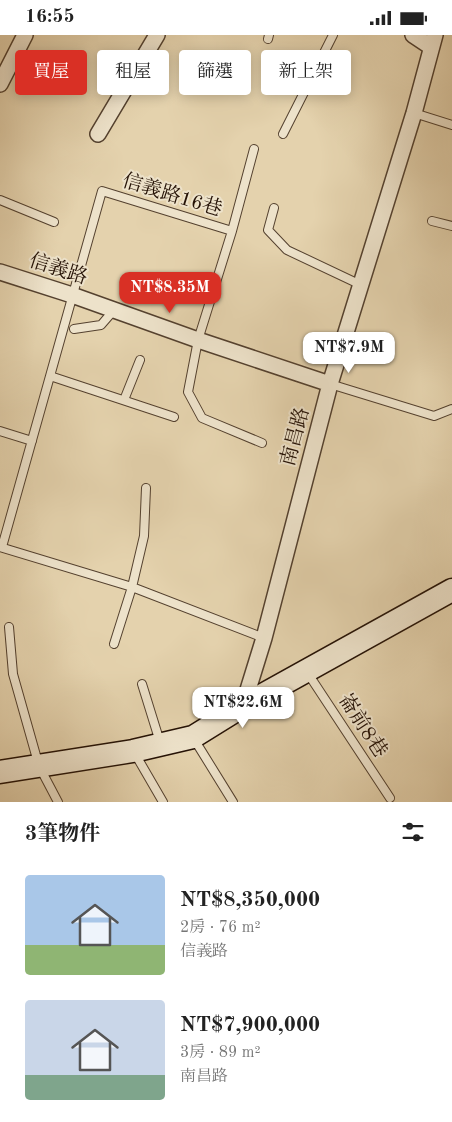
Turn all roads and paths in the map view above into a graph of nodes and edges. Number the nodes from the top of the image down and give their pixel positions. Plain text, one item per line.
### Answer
1 (25, 35) edge
2 (157, 35) edge
3 (333, 35) edge
4 (413, 35) edge
5 (433, 41) edge
6 (0, 84) edge
7 (414, 113) junction
8 (452, 125) edge
9 (98, 134) dead end
10 (283, 134) dead end
11 (254, 149) dead end
12 (0, 200) edge
13 (274, 208) dead end
14 (432, 221) dead end
15 (54, 222) dead end
16 (452, 226) edge
17 (232, 231) junction
18 (0, 272) edge
19 (361, 285) junction
20 (72, 295) junction
21 (114, 310) junction
22 (74, 329) dead end
23 (198, 340) junction
24 (140, 359) dead end
25 (50, 376) junction
26 (330, 384) junction
27 (124, 400) junction
28 (452, 409) edge
29 (174, 417) dead end
30 (0, 431) edge
31 (32, 441) junction
32 (262, 443) dead end
33 (146, 488) dead end
34 (1, 547) edge
35 (132, 587) junction
36 (452, 590) edge
37 (9, 627) dead end
38 (264, 638) junction
39 (114, 644) dead end
40 (306, 671) junction
41 (142, 685) dead end
42 (243, 706) junction
43 (193, 737) junction
44 (161, 745) junction
45 (133, 751) junction
46 (39, 765) junction
47 (0, 772) edge
48 (390, 798) dead end
49 (58, 802) edge
50 (163, 802) edge
51 (233, 802) edge

1 - 6 street
2 - 9 street
3 - 10 lane
4 - 5 street
5 - 7 street, 南昌路
7 - 8 lane
7 - 19 street, 南昌路
11 - 17 lane
12 - 15 lane
13 - 19 lane
14 - 16 lane
17 - 20 lane, 信義路16巷
17 - 23 lane
18 - 20 street, 信義路
19 - 26 street, 南昌路
20 - 21 street, 信義路
20 - 25 lane
21 - 22 lane
21 - 23 street, 信義路
23 - 26 street, 信義路
23 - 32 lane
24 - 27 lane
25 - 27 lane
25 - 31 lane
26 - 28 lane
26 - 38 street, 南昌路
27 - 29 lane
30 - 31 lane
31 - 34 lane
33 - 35 lane
34 - 35 lane
35 - 38 lane
35 - 39 lane
36 - 40 street
37 - 46 lane
38 - 42 street, 南昌路
40 - 42 street
40 - 48 lane, 崙前8巷
41 - 44 lane
42 - 43 street
43 - 44 street
43 - 51 lane
44 - 45 street
45 - 46 street
45 - 50 lane
46 - 47 street
46 - 49 lane

